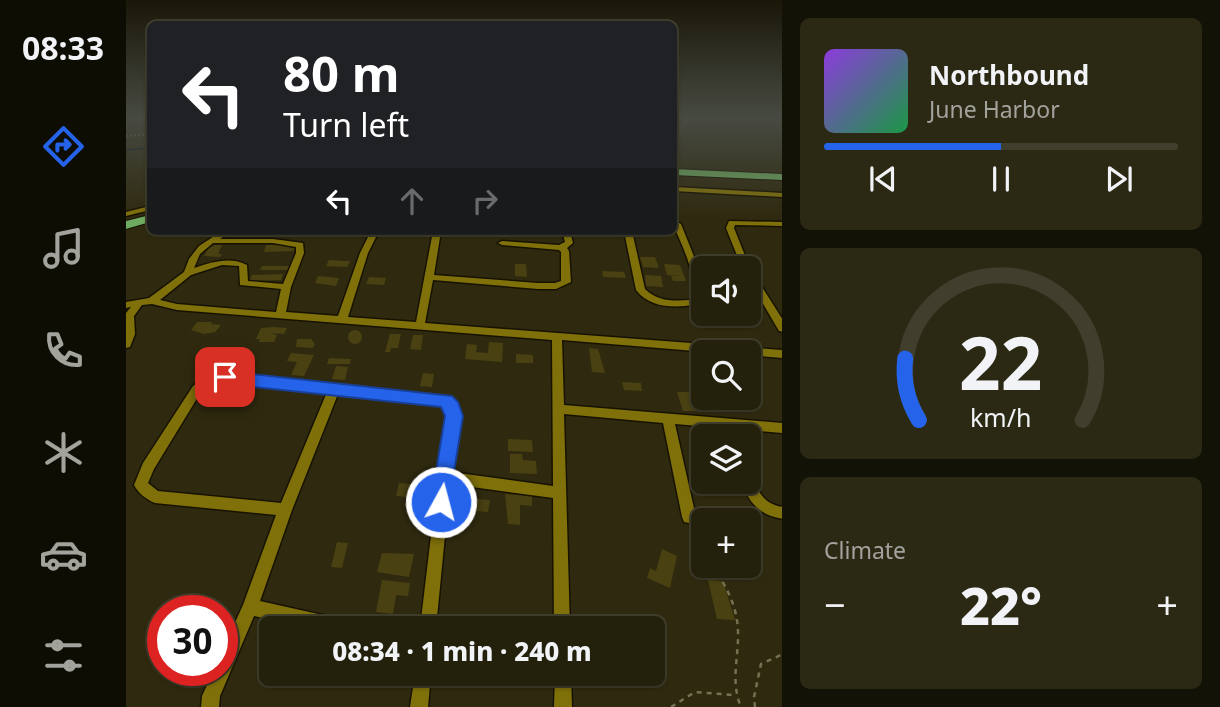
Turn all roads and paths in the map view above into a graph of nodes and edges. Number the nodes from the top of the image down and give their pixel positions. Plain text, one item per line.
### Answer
1 (677, 172) edge
2 (782, 177) edge
3 (677, 188) edge
4 (782, 195) edge
5 (147, 209) edge
6 (126, 214) edge
7 (147, 220) edge
8 (126, 225) edge
9 (781, 226) edge
10 (677, 229) edge
11 (221, 235) edge
12 (257, 235) edge
13 (373, 235) edge
14 (436, 235) edge
15 (567, 235) edge
16 (629, 235) edge
17 (211, 241) junction
18 (257, 242) junction
19 (502, 243) dead end
20 (561, 248) junction
21 (741, 256) edge
22 (691, 260) edge
23 (188, 273) junction
24 (429, 277) junction
25 (286, 287) junction
26 (761, 293) edge
27 (152, 301) junction
28 (691, 302) edge
29 (126, 305) edge
30 (138, 305) junction
31 (280, 316) junction
32 (342, 320) junction
33 (420, 326) junction
34 (782, 329) edge
35 (557, 337) junction
36 (126, 344) edge
37 (782, 354) edge
38 (334, 390) junction
39 (557, 410) junction
40 (668, 418) junction
41 (722, 423) joint
42 (782, 428) edge
43 (444, 477) junction
44 (559, 493) junction
45 (752, 494) edge
46 (285, 510) junction
47 (782, 513) edge
48 (689, 517) joint
49 (691, 522) edge
50 (721, 578) edge
51 (250, 607) junction
52 (291, 616) edge
53 (429, 616) edge
54 (562, 616) edge
55 (782, 654) edge
56 (422, 686) edge
57 (563, 686) edge
58 (734, 695) junction
59 (210, 707) edge
60 (419, 707) edge
61 (563, 707) edge
62 (671, 707) edge
63 (741, 707) edge
64 (755, 707) edge

1 - 2 main road
3 - 4 street
5 - 6 street
7 - 8 main road
9 - 21 street
10 - 22 street
11 - 17 street
12 - 18 street
13 - 32 street
14 - 24 street
15 - 20 street
16 - 28 street
17 - 18 street
17 - 23 street
18 - 25 street
19 - 20 street
20 - 24 street
23 - 25 street
23 - 27 street
24 - 33 street
25 - 31 street
26 - 34 street
27 - 30 street
27 - 31 street
29 - 30 street
30 - 36 street
31 - 32 street
32 - 33 street
33 - 35 street
35 - 37 street
35 - 39 street
38 - 43 street
38 - 46 street
38 - 46 street
39 - 40 street
39 - 44 street
40 - 41 street
40 - 48 street
41 - 42 street
43 - 44 street
43 - 53 street
44 - 54 street
45 - 47 street
46 - 51 street
48 - 49 path
50 - 58 path
51 - 52 street
51 - 59 street
55 - 64 path
56 - 60 street
57 - 61 street
58 - 62 path
58 - 63 path

